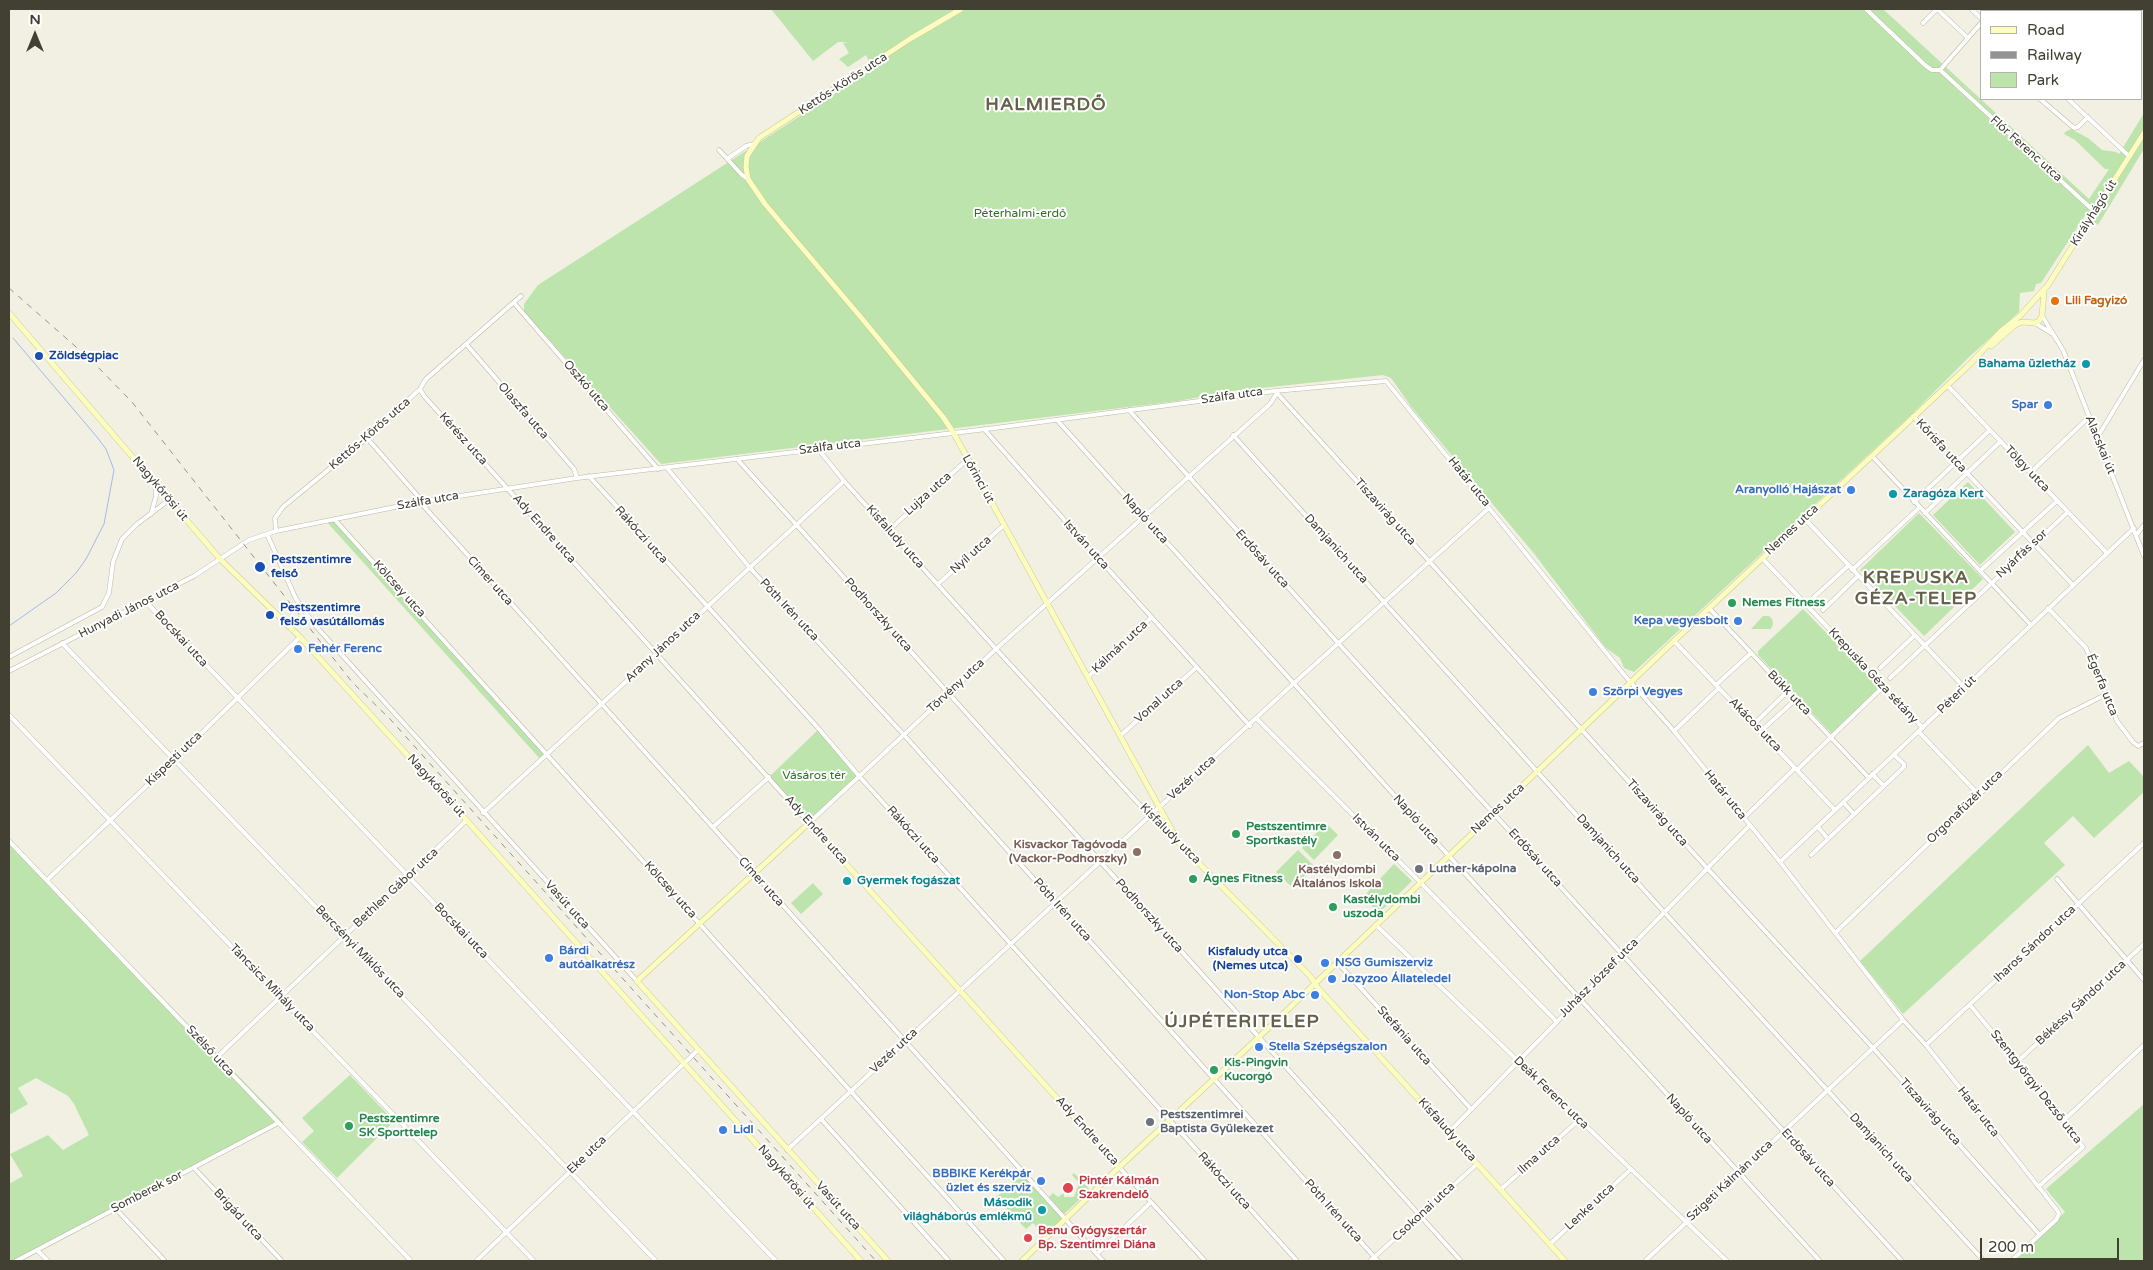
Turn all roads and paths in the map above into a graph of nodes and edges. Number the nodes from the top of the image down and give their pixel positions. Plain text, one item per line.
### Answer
1 (960, 9) edge
2 (1866, 9) edge
3 (1937, 9) edge
4 (1980, 18) edge
5 (1923, 23) dead end
6 (1968, 38) junction
7 (1940, 70) junction
8 (2041, 100) edge
9 (2069, 100) edge
10 (2088, 117) junction
11 (2144, 133) edge
12 (754, 144) junction
13 (719, 150) dead end
14 (2130, 156) junction
15 (727, 159) junction
16 (748, 179) junction
17 (2095, 212) junction
18 (2044, 292) junction
19 (521, 296) dead end
20 (514, 303) junction
21 (2028, 308) junction
22 (9, 313) edge
23 (2041, 313) junction
24 (2032, 322) junction
25 (2055, 335) junction
26 (467, 345) junction
27 (1975, 358) junction
28 (2144, 360) edge
29 (1386, 381) joint
30 (1947, 385) junction
31 (420, 389) junction
32 (1276, 392) junction
33 (1129, 410) junction
34 (1913, 416) junction
35 (2089, 417) junction
36 (1057, 420) junction
37 (984, 429) junction
38 (1990, 430) junction
39 (953, 432) junction
40 (1234, 435) junction
41 (367, 438) junction
42 (2097, 438) junction
43 (2001, 441) junction
44 (818, 449) junction
45 (1872, 456) junction
46 (737, 459) junction
47 (968, 459) junction
48 (1956, 462) junction
49 (666, 468) junction
50 (658, 469) junction
51 (2030, 472) junction
52 (1967, 474) junction
53 (589, 476) junction
54 (1188, 476) junction
55 (578, 478) junction
56 (844, 481) junction
57 (156, 484) junction
58 (507, 488) junction
59 (169, 500) junction
60 (2057, 501) junction
61 (422, 502) junction
62 (1914, 502) junction
63 (1920, 507) junction
64 (1489, 508) junction
65 (2068, 512) junction
66 (1925, 513) junction
67 (151, 514) junction
68 (1143, 517) junction
69 (1804, 518) junction
70 (336, 520) junction
71 (796, 525) junction
72 (1004, 525) junction
73 (2144, 525) edge
74 (2134, 528) junction
75 (889, 530) junction
76 (276, 531) junction
77 (2023, 533) junction
78 (267, 534) junction
79 (2136, 535) junction
80 (2033, 543) junction
81 (2107, 553) junction
82 (2144, 556) edge
83 (1098, 558) junction
84 (1762, 558) junction
85 (220, 559) junction
86 (1430, 562) junction
87 (1848, 566) junction
88 (751, 568) junction
89 (1852, 570) junction
90 (1980, 571) junction
91 (1858, 576) junction
92 (1991, 583) junction
93 (938, 584) junction
94 (2073, 585) junction
95 (1813, 598) dead end
96 (145, 602) junction
97 (1384, 603) junction
98 (1048, 604) junction
99 (706, 607) junction
100 (1709, 608) junction
101 (2048, 608) junction
102 (1822, 610) dead end
103 (1152, 618) junction
104 (2030, 624) junction
105 (1914, 636) junction
106 (300, 637) junction
107 (1674, 641) junction
108 (62, 643) junction
109 (1339, 644) junction
110 (1925, 647) junction
111 (996, 649) junction
112 (656, 653) junction
113 (1751, 653) junction
114 (9, 657) edge
115 (1197, 668) junction
116 (1880, 668) dead end
117 (9, 671) edge
118 (1089, 676) junction
119 (1890, 678) dead end
120 (1632, 682) junction
121 (1293, 684) junction
122 (1884, 686) junction
123 (1718, 687) junction
124 (1965, 688) junction
125 (1787, 692) junction
126 (948, 694) junction
127 (2105, 695) junction
128 (236, 698) junction
129 (1795, 700) junction
130 (601, 704) junction
131 (9, 716) edge
132 (1256, 719) junction
133 (1754, 724) junction
134 (1250, 726) junction
135 (1923, 728) junction
136 (1582, 730) junction
137 (1674, 731) junction
138 (1761, 731) junction
139 (1919, 732) junction
140 (904, 735) junction
141 (1122, 735) junction
142 (1832, 737) junction
143 (2144, 743) edge
144 (547, 754) junction
145 (1894, 755) junction
146 (175, 760) junction
147 (1796, 769) junction
148 (1538, 771) junction
149 (859, 776) junction
150 (1871, 776) junction
151 (769, 777) junction
152 (1884, 786) junction
153 (1978, 794) junction
154 (1843, 802) junction
155 (1160, 806) junction
156 (1835, 810) junction
157 (483, 813) junction
158 (1494, 813) junction
159 (1854, 814) junction
160 (1150, 816) junction
161 (1744, 818) junction
162 (110, 820) junction
163 (467, 820) junction
164 (809, 823) junction
165 (1750, 826) junction
166 (1818, 826) junction
167 (713, 827) junction
168 (1828, 839) junction
169 (9, 841) edge
170 (1179, 843) junction
171 (2144, 843) edge
172 (1811, 855) dead end
173 (1449, 856) junction
174 (1100, 862) junction
175 (1780, 862) junction
176 (1707, 868) junction
177 (754, 874) junction
178 (409, 876) junction
179 (2056, 879) dead end
180 (47, 880) junction
181 (1420, 882) junction
182 (1056, 903) junction
183 (2078, 905) junction
184 (1664, 912) junction
185 (700, 923) junction
186 (1376, 925) junction
187 (1835, 933) junction
188 (345, 936) junction
189 (1011, 943) junction
190 (2144, 944) edge
191 (1622, 955) junction
192 (2127, 960) junction
193 (1337, 962) junction
194 (2144, 980) edge
195 (637, 981) junction
196 (1315, 983) junction
197 (960, 989) junction
198 (282, 997) junction
199 (1579, 998) junction
200 (1970, 1005) junction
201 (1903, 1020) junction
202 (1556, 1021) junction
203 (1259, 1037) junction
204 (904, 1040) junction
205 (1926, 1045) junction
206 (2144, 1045) edge
207 (1873, 1048) junction
208 (698, 1050) junction
209 (216, 1058) junction
210 (684, 1062) junction
211 (1518, 1062) junction
212 (2018, 1062) junction
213 (1213, 1078) junction
214 (1828, 1090) junction
215 (851, 1091) junction
216 (633, 1110) junction
217 (1471, 1110) junction
218 (821, 1119) junction
219 (1578, 1120) junction
220 (1170, 1121) junction
221 (2063, 1121) junction
222 (278, 1123) junction
223 (1784, 1131) junction
224 (1449, 1132) junction
225 (787, 1150) junction
226 (1477, 1164) junction
227 (1119, 1167) junction
228 (194, 1168) junction
229 (1630, 1170) junction
230 (570, 1171) junction
231 (1739, 1173) junction
232 (2038, 1187) junction
233 (1500, 1190) junction
234 (1151, 1202) junction
235 (115, 1208) junction
236 (1420, 1216) junction
237 (1066, 1219) junction
238 (1686, 1223) junction
239 (506, 1232) junction
240 (2039, 1234) junction
241 (1550, 1244) junction
242 (37, 1250) junction
243 (1096, 1254) junction
244 (1376, 1259) edge
245 (16, 1261) edge
246 (48, 1261) edge
247 (165, 1261) edge
248 (282, 1261) edge
249 (411, 1261) edge
250 (476, 1261) edge
251 (534, 1261) edge
252 (656, 1261) edge
253 (776, 1261) edge
254 (859, 1261) edge
255 (888, 1261) edge
256 (949, 1261) edge
257 (1004, 1261) edge
258 (1022, 1261) edge
259 (1103, 1261) edge
260 (1205, 1261) edge
261 (1297, 1261) edge
262 (1370, 1261) edge
263 (1461, 1261) edge
264 (1565, 1261) edge
265 (1645, 1261) edge
266 (1727, 1261) edge
267 (1820, 1261) edge
268 (1902, 1261) edge
269 (1984, 1261) edge
270 (2011, 1261) edge

1 - 12 street, Kettős-Körös utca
2 - 7 street, Flór Ferenc utca
3 - 5 street
3 - 6 street
4 - 6 street
6 - 7 street
7 - 17 street, Flór Ferenc utca
8 - 10 street
9 - 10 street
10 - 14 street
11 - 14 street, Királyhágó út
12 - 15 street, Kettős-Körös utca
12 - 16 street
13 - 15 street
14 - 17 street, Királyhágó út
15 - 16 street
16 - 39 street, Lőrinci út
17 - 18 street, Királyhágó út
18 - 21 street, Királyhágó út
18 - 23 street, Királyhágó út
19 - 20 street, Kettős-Körös utca
20 - 26 street, Kettős-Körös utca
20 - 50 street, Oszkó utca
21 - 23 street
21 - 24 street
21 - 27 street, Nemes utca
22 - 57 street, Nagykőrösi út
23 - 24 street
23 - 25 street, Alacskai út
24 - 25 street
24 - 27 street, Nemes utca
25 - 35 street, Alacskai út
26 - 31 street, Kettős-Körös utca
26 - 55 street, Olaszfa utca
27 - 30 street, Nemes utca
28 - 42 street
29 - 32 street, Szálfa utca
29 - 64 street, Határ utca
30 - 34 street, Nemes utca
30 - 38 street, Tölgy utca
31 - 41 street, Kettős-Körös utca
31 - 58 street, Kérész utca
32 - 33 street, Szálfa utca
32 - 40 street, Törvény utca
32 - 86 street, Tiszavirág utca
33 - 36 street, Szálfa utca
33 - 54 street, Erdősáv utca
34 - 45 street, Nemes utca
34 - 48 street, Kőrisfa utca
35 - 42 street, Alacskai út
35 - 51 street
36 - 37 street, Szálfa utca
36 - 68 street, Napló utca
37 - 39 street, Szálfa utca
37 - 83 street, István utca
38 - 43 street, Tölgy utca
38 - 48 street
39 - 44 street, Szálfa utca
39 - 47 street, Lőrinci út
40 - 54 street, Törvény utca
40 - 97 street, Damjanich utca
41 - 61 street, Címer utca
41 - 76 street, Kettős-Körös utca
42 - 74 street, Alacskai út
43 - 51 street, Tölgy utca
43 - 52 street
44 - 46 street, Szálfa utca
44 - 56 street, Kisfaludy utca
45 - 62 street
45 - 69 street, Nemes utca
46 - 49 street, Szálfa utca
46 - 71 street, Podhorszky utca
47 - 72 street, Lőrinci út
47 - 75 street, Lujza utca
48 - 52 street, Kőrisfa utca
48 - 62 street
49 - 50 street, Szálfa utca
49 - 88 street, Póth Irén utca
50 - 53 street, Szálfa utca
51 - 60 street, Tölgy utca
52 - 66 street
52 - 77 street, Kőrisfa utca
53 - 55 street, Szálfa utca
53 - 99 street, Rákóczi utca
54 - 68 street, Törvény utca
54 - 109 street, Erdősáv utca
55 - 58 street, Szálfa utca
56 - 71 street, Arany János utca
56 - 75 street, Kisfaludy utca
57 - 59 street, Nagykőrösi út
57 - 67 street
58 - 61 street, Szálfa utca
58 - 112 street, Ady Endre utca
59 - 67 street
59 - 85 street, Nagykőrösi út
60 - 65 street, Tölgy utca
60 - 77 street, Nyárfás sor
61 - 70 street, Szálfa utca
61 - 130 street, Címer utca
62 - 63 street
63 - 66 street
63 - 89 street
64 - 86 street, Vezér utca
64 - 120 street, Határ utca
65 - 80 street, Nyárfás sor
65 - 81 street, Tölgy utca
66 - 90 street
67 - 114 street
68 - 83 street, Törvény utca
68 - 121 street, Napló utca
69 - 84 street, Nemes utca
69 - 87 street
70 - 76 street, Szálfa utca
70 - 144 street, Kölcsey utca
71 - 88 street, Arany János utca
71 - 126 street, Podhorszky utca
72 - 93 street, Nyíl utca
72 - 98 street, Lőrinci út
73 - 79 street
74 - 79 street, Alacskai út
74 - 81 street, Péteri út
75 - 93 street, Kisfaludy utca
76 - 78 street
77 - 80 street, Kőrisfa utca
77 - 90 street, Nyárfás sor
78 - 85 street
78 - 157 street, Vasút utca
79 - 82 street, Alacskai út
80 - 92 street, Nyárfás sor
80 - 94 street, Kőrisfa utca
81 - 94 street, Péteri út
83 - 98 street, Törvény utca
83 - 103 street, István utca
84 - 100 street, Nemes utca
84 - 122 street, Krepuska Géza sétány
85 - 96 street, Hunyadi János utca
85 - 106 street, Nagykőrösi út
86 - 97 street, Vezér utca
86 - 136 street, Tiszavirág utca
87 - 89 street
87 - 95 street
88 - 99 street, Arany János utca
88 - 140 street, Póth Irén utca
89 - 91 street
90 - 92 street
91 - 102 street
91 - 105 street
92 - 104 street
92 - 110 street, Nyárfás sor
93 - 111 street, Kisfaludy utca
94 - 101 street, Péteri út
96 - 108 street, Hunyadi János utca
96 - 128 street, Bocskai utca
97 - 109 street, Vezér utca
97 - 148 street, Damjanich utca
98 - 111 street, Törvény utca
98 - 118 street, Lőrinci út
99 - 112 street, Arany János utca
99 - 149 street, Rákóczi utca
100 - 107 street, Nemes utca
100 - 113 street, Bükk utca
101 - 104 street, Péteri út
101 - 127 street, Égerfa utca
103 - 115 street, István utca
103 - 118 street, Kálmán utca
104 - 124 street, Péteri út
105 - 110 street
105 - 116 street
106 - 128 street, Kispesti utca
106 - 163 street, Nagykőrösi út
107 - 120 street, Nemes utca
107 - 123 street, Akácos utca
108 - 117 street, Hunyadi János utca
108 - 146 street, Bercsényi Miklós utca
109 - 121 street, Vezér utca
109 - 158 street, Erdősáv utca
110 - 119 street, Nyárfás sor
110 - 124 street
111 - 126 street, Törvény utca
111 - 160 street, Kisfaludy utca
112 - 130 street, Arany János utca
112 - 151 street, Ady Endre utca
113 - 123 street
113 - 125 street, Bükk utca
115 - 134 street, István utca
115 - 141 street, Vonal utca
118 - 141 street, Lőrinci út
120 - 136 street, Nemes utca
120 - 137 street, Határ utca
121 - 132 street, Vezér utca
121 - 173 street, Napló utca
122 - 135 street, Krepuska Géza sétány
122 - 142 street
123 - 133 street, Akácos utca
123 - 137 street
124 - 135 street, Péteri út
125 - 129 street, Bükk utca
125 - 133 street
126 - 140 street, Törvény utca
126 - 174 street, Podhorszky utca
127 - 143 street, Égerfa utca
127 - 153 street, Orgonafüzér utca
128 - 146 street, Kispesti utca
128 - 178 street, Bocskai utca
129 - 138 street
129 - 142 street, Bükk utca
130 - 144 street, Arany János utca
130 - 167 street, Címer utca
131 - 162 street, Táncsics Mihály utca
132 - 134 street, Vezér utca
132 - 181 street, István utca
133 - 138 street, Akácos utca
134 - 155 street, Vezér utca
135 - 139 street, Péteri út
136 - 148 street, Nemes utca
136 - 176 street, Tiszavirág utca
137 - 161 street, Határ utca
138 - 147 street, Akácos utca
139 - 145 street, Péteri út
139 - 153 street, Krepuska Géza sétány
140 - 149 street, Törvény utca
140 - 182 street, Póth Irén utca
141 - 155 street, Lőrinci út
142 - 147 street
142 - 150 street, Bükk utca
144 - 157 street, Arany János utca
144 - 185 street, Kölcsey utca
145 - 150 street, Péteri út
145 - 152 street
146 - 162 street, Kispesti utca
146 - 188 street, Bercsényi Miklós utca
147 - 156 street, Akácos utca
147 - 161 street
148 - 158 street, Nemes utca
148 - 184 street, Damjanich utca
149 - 164 street, Törvény utca
149 - 189 street, Rákóczi utca
150 - 152 street, Bükk utca
150 - 154 street, Péteri út
151 - 164 street, Ady Endre utca
151 - 167 street
152 - 159 street
153 - 187 street, Orgonafüzér utca
154 - 156 street, Péteri út
154 - 159 street
155 - 160 street, Vezér utca
155 - 170 street, Lőrinci út
156 - 166 street, Péteri út
157 - 195 street, Vasút utca
158 - 173 street, Nemes utca
158 - 191 street, Erdősáv utca
159 - 168 street
160 - 170 street, Kisfaludy utca
160 - 174 street, Vezér utca
161 - 165 street, Határ utca
162 - 180 street, Kispesti utca
162 - 198 street, Táncsics Mihály utca
163 - 178 street, Bethlen Gábor utca
163 - 210 street, Nagykőrösi út
164 - 177 street, Törvény utca
164 - 197 street, Ady Endre utca
165 - 175 street, Határ utca
165 - 176 street, Juhász József utca
166 - 168 street
166 - 175 street, Péteri út
167 - 177 street, Címer utca
168 - 172 street
169 - 180 street, Szélső utca
170 - 196 street, Kisfaludy utca
171 - 183 street, Iharos Sándor utca
173 - 181 street, Nemes utca
173 - 199 street, Napló utca
174 - 182 street, Vezér utca
174 - 203 street, Podhorszky utca
175 - 187 street, Határ utca
176 - 184 street, Juhász József utca
176 - 207 street, Tiszavirág utca
177 - 185 street, Törvény utca
177 - 204 street, Címer utca
178 - 188 street, Bethlen Gábor utca
178 - 216 street, Bocskai utca
179 - 183 street
180 - 209 street, Szélső utca
181 - 186 street, Nemes utca
181 - 202 street, István utca
182 - 189 street, Vezér utca
182 - 213 street, Póth Irén utca
183 - 192 street
183 - 200 street, Iharos Sándor utca
184 - 191 street, Juhász József utca
184 - 214 street, Damjanich utca
185 - 195 street, Törvény utca
185 - 215 street, Kölcsey utca
186 - 193 street, Nemes utca
186 - 211 street, Deák Ferenc utca
187 - 201 street, Határ utca
188 - 198 street, Bethlen Gábor utca
188 - 230 street, Bercsényi Miklós utca
189 - 197 street, Vezér utca
189 - 220 street, Rákóczi utca
190 - 192 street, Békéssy Sándor utca
191 - 199 street, Juhász József utca
191 - 223 street, Erdősáv utca
192 - 194 street
192 - 212 street, Békéssy Sándor utca
193 - 196 street, Nemes utca
193 - 217 street, Stefánia utca
195 - 208 street, Vasút utca
196 - 203 street, Nemes utca
196 - 224 street, Kisfaludy utca
197 - 204 street, Vezér utca
197 - 227 street, Ady Endre utca
198 - 209 street, Bethlen Gábor utca
198 - 239 street, Táncsics Mihály utca
199 - 202 street, Juhász József utca
199 - 231 street, Napló utca
200 - 205 street, Iharos Sándor utca
200 - 212 street, Szentgyörgyi Dezső utca
201 - 205 street, Határ utca
201 - 207 street, Szigeti Kálmán utca
202 - 211 street, Juhász József utca
203 - 213 street, Nemes utca
203 - 236 street, Podhorszky utca
204 - 215 street, Vezér utca
204 - 237 street, Címer utca
205 - 232 street, Határ utca
206 - 221 street
207 - 214 street, Szigeti Kálmán utca
207 - 240 street, Tiszavirág utca
208 - 210 street, Eke utca
208 - 225 street, Vasút utca
209 - 222 street, Szélső utca
210 - 216 street, Eke utca
210 - 254 street, Nagykőrösi út
211 - 217 street, Juhász József utca
211 - 219 street, Deák Ferenc utca
212 - 221 street, Szentgyörgyi Dezső utca
213 - 220 street, Nemes utca
213 - 244 street, Póth Irén utca
214 - 223 street, Szigeti Kálmán utca
214 - 269 street, Damjanich utca
215 - 218 street, Vezér utca
215 - 257 street, Kölcsey utca
216 - 230 street, Eke utca
216 - 253 street, Bocskai utca
217 - 224 street, Juhász József utca
218 - 225 street, Vezér utca
218 - 256 street
219 - 229 street, Deák Ferenc utca
219 - 233 street, Ilma utca
220 - 227 street, Nemes utca
220 - 261 street, Rákóczi utca
221 - 232 street, Szentgyörgyi Dezső utca
222 - 228 street, Somberek sor
222 - 249 street, Szélső utca
223 - 231 street, Szigeti Kálmán utca
223 - 268 street, Erdősáv utca
224 - 226 street, Kisfaludy utca
225 - 255 street, Vasút utca
226 - 233 street, Kisfaludy utca
226 - 236 street, Csokonai utca
227 - 234 street, Ady Endre utca
227 - 237 street, Nemes utca
228 - 235 street, Somberek sor
228 - 248 street, Brigád utca
229 - 238 street, Deák Ferenc utca
229 - 241 street, Lenke utca
230 - 239 street, Eke utca
230 - 252 street, Bercsényi Miklós utca
231 - 238 street, Szigeti Kálmán utca
231 - 267 street, Napló utca
232 - 240 street, Határ utca
233 - 241 street, Kisfaludy utca
234 - 243 street
234 - 260 street, Ady Endre utca
235 - 242 street, Somberek sor
235 - 247 street
236 - 244 street, Csokonai utca
236 - 263 street, Podhorszky utca
237 - 243 street, Címer utca
237 - 258 street, Nemes utca
238 - 265 street, Szigeti Kálmán utca
238 - 266 street, Deák Ferenc utca
239 - 250 street, Eke utca
239 - 251 street, Táncsics Mihály utca
240 - 270 street
241 - 264 street, Kisfaludy utca
242 - 245 street, Somberek sor
242 - 246 street
243 - 259 street, Címer utca
244 - 262 street, Csokonai utca

